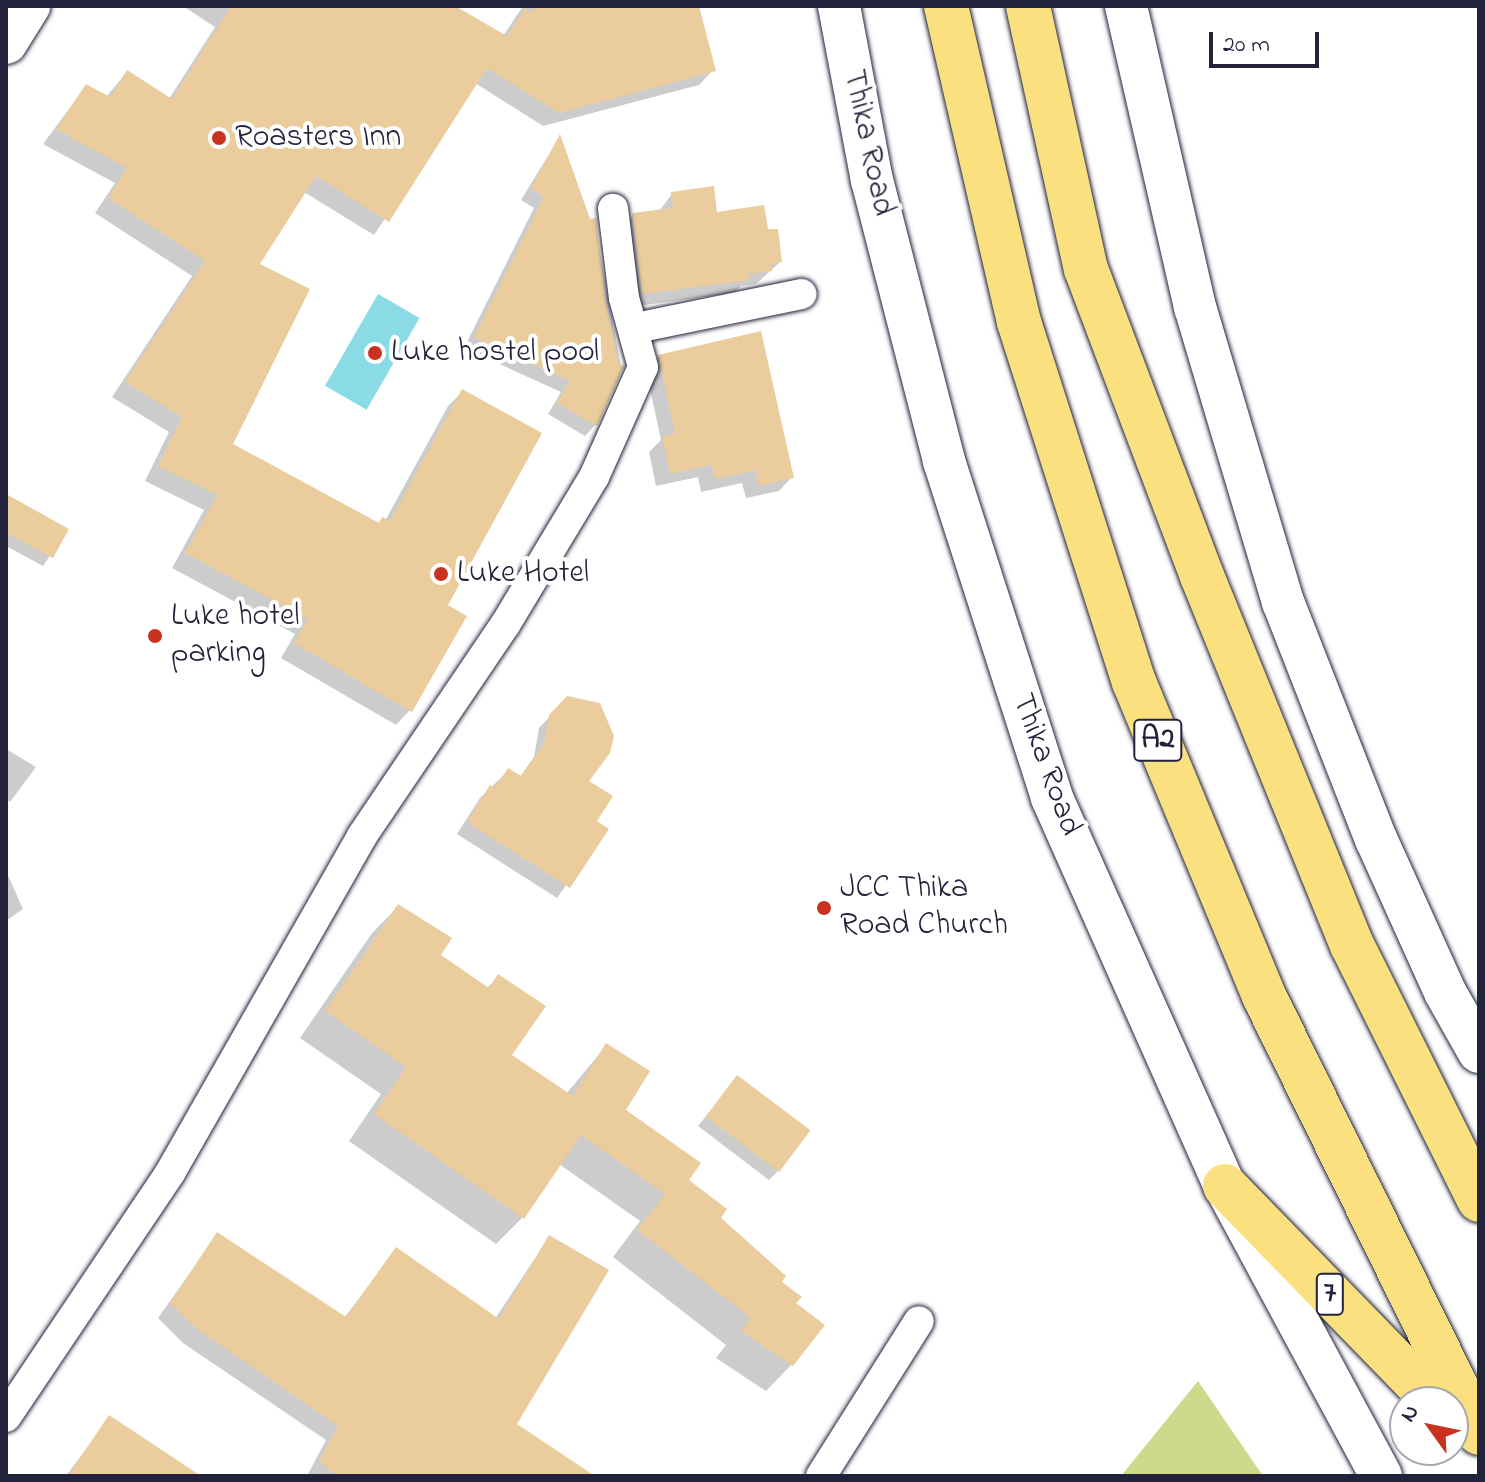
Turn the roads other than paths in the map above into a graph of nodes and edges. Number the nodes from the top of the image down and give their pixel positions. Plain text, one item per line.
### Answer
1 (29, 6) edge
2 (839, 6) edge
3 (946, 6) edge
4 (1028, 6) edge
5 (1126, 6) edge
6 (6, 43) edge
7 (613, 209) dead end
8 (802, 294) dead end
9 (636, 328) junction
10 (1479, 1052) edge
11 (1225, 1186) junction
12 (1479, 1200) edge
13 (919, 1321) dead end
14 (1419, 1386) edge
15 (6, 1417) edge
16 (1479, 1433) edge
17 (821, 1476) edge
18 (1381, 1476) edge

1 - 6 main road
2 - 11 main road, Thika Road
3 - 16 highway, A2
4 - 12 highway
5 - 10 main road
7 - 9 street
8 - 9 street
9 - 15 street
11 - 14 highway, 7
11 - 18 main road, Thika Road
13 - 17 street

